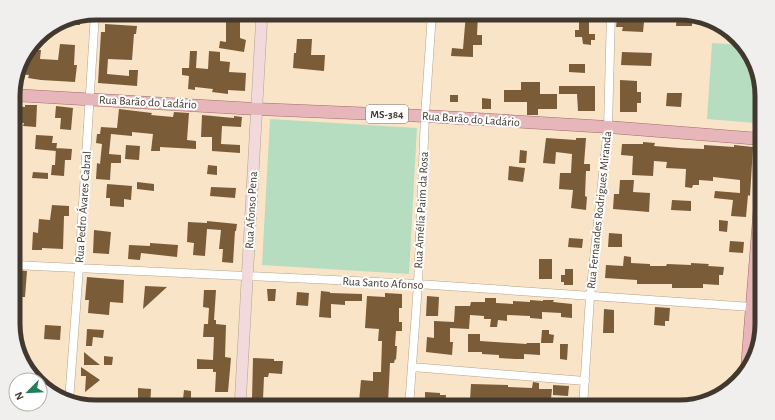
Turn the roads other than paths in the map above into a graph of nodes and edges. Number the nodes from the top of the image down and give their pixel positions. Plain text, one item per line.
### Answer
1 (95, 20) edge
2 (262, 20) edge
3 (432, 20) edge
4 (611, 20) edge
5 (20, 95) edge
6 (90, 99) junction
7 (257, 109) junction
8 (426, 116) junction
9 (608, 127) junction
10 (755, 138) edge
11 (20, 265) edge
12 (79, 268) junction
13 (755, 268) edge
14 (248, 276) junction
15 (418, 284) junction
16 (590, 297) junction
17 (752, 307) junction
18 (748, 355) edge
19 (412, 367) junction
20 (585, 381) junction
21 (70, 395) edge
22 (240, 400) edge
23 (410, 400) edge
24 (584, 400) edge

1 - 6 street, Rua Pedro Ávares Cabral
2 - 7 street, Rua Afonso Pena
3 - 8 street, Rua Amélia Paim da Rosa
4 - 9 street, Rua Fernandes Rodrigues Miranda
5 - 6 main road, Rua Barão do Ladário / MS-384
6 - 7 main road, Rua Barão do Ladário / MS-384
6 - 12 street, Rua Pedro Ávares Cabral
7 - 8 main road, Rua Barão do Ladário / MS-384
7 - 14 street, Rua Afonso Pena
8 - 9 main road, Rua Barão do Ladário / MS-384
8 - 15 street, Rua Amélia Paim da Rosa
9 - 10 main road, Rua Barão do Ladário / MS-384
9 - 16 street, Rua Fernandes Rodrigues Miranda
11 - 12 street, Rua Santo Afonso
12 - 14 street, Rua Santo Afonso
12 - 21 street, Rua Pedro Ávares Cabral
13 - 17 main road
14 - 15 street, Rua Santo Afonso
14 - 22 street, Rua Afonso Pena
15 - 16 street, Rua Santo Afonso
15 - 19 street, Rua Amélia Paim da Rosa
16 - 17 street, Rua Santo Afonso
16 - 20 street, Rua Fernandes Rodrigues Miranda
17 - 18 main road
19 - 20 street
19 - 23 street, Rua Amélia Paim da Rosa
20 - 24 street, Rua Fernandes Rodrigues Miranda

